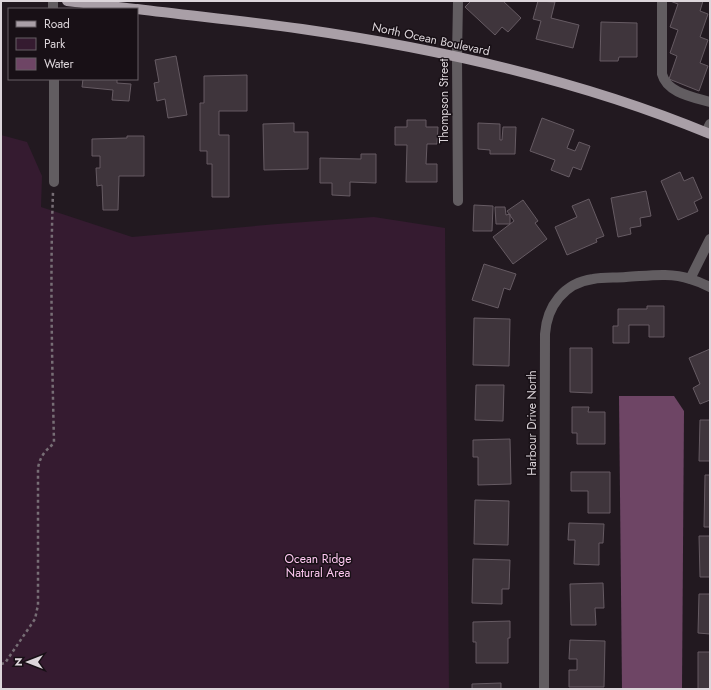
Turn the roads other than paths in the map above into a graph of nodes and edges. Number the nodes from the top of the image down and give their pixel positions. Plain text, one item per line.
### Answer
1 (67, 1) edge
2 (458, 1) edge
3 (662, 1) edge
4 (127, 8) edge
5 (138, 9) edge
6 (457, 56) junction
7 (54, 80) edge
8 (710, 102) edge
9 (709, 130) edge
10 (54, 182) road end
11 (458, 201) dead end
12 (710, 239) edge
13 (690, 278) junction
14 (710, 287) edge
15 (544, 689) edge

1 - 4 main road, North Ocean Boulevard
2 - 6 street, Thompson Street
3 - 8 street
5 - 6 main road, North Ocean Boulevard
6 - 9 main road, North Ocean Boulevard
6 - 11 street, Thompson Street
7 - 10 street
12 - 13 street
13 - 14 street, Harbour Drive North
13 - 15 street, Harbour Drive North

